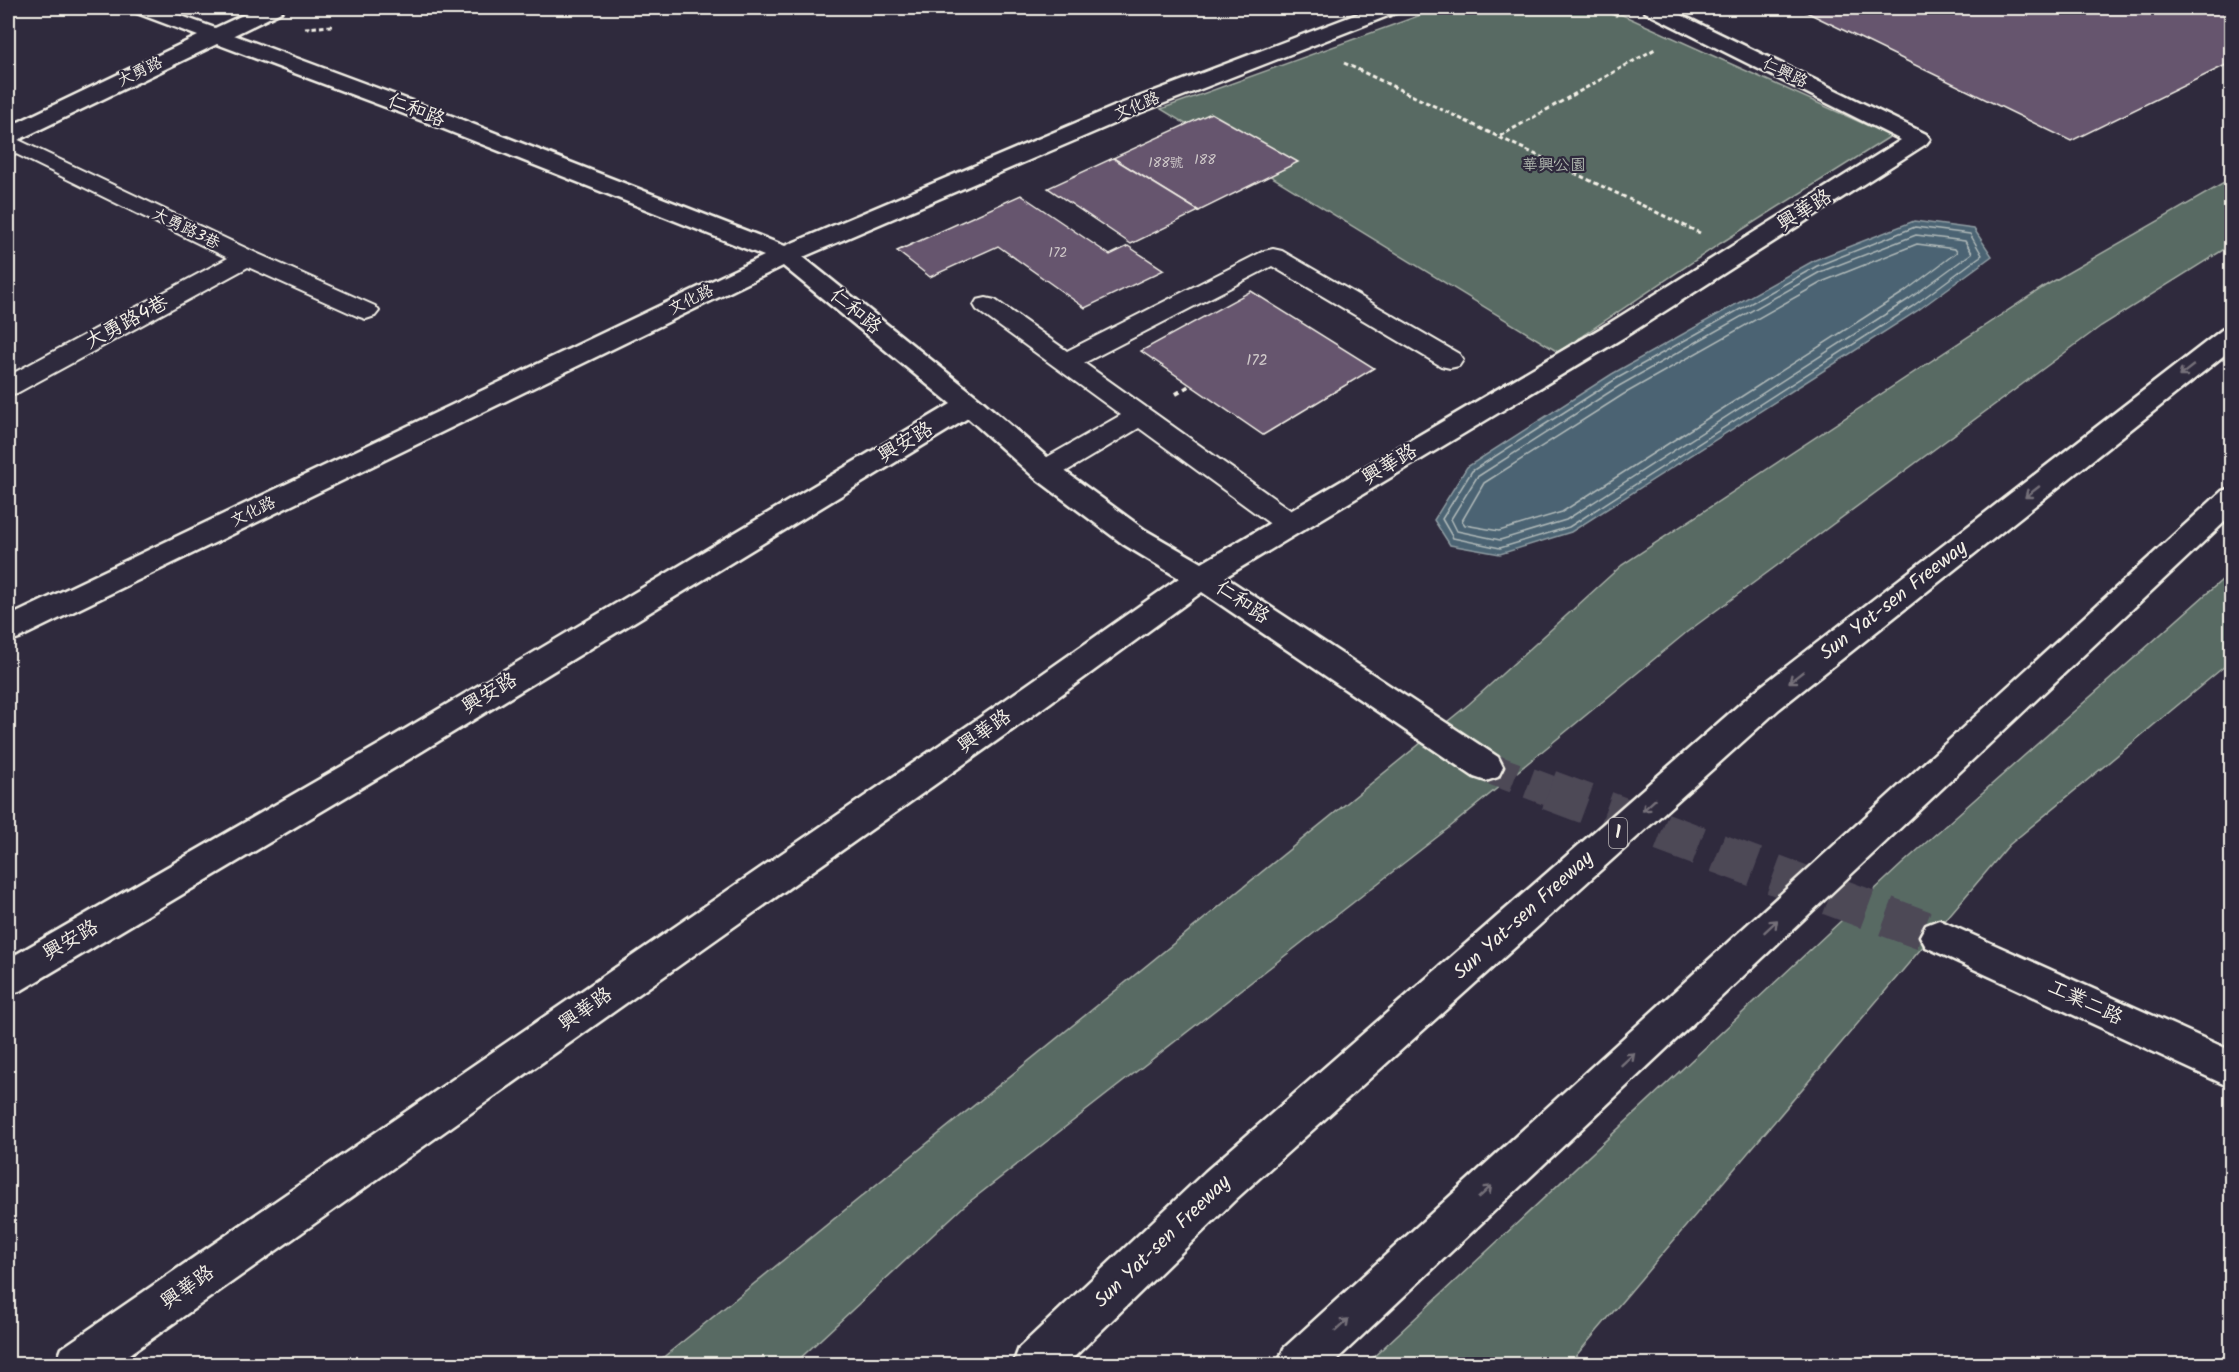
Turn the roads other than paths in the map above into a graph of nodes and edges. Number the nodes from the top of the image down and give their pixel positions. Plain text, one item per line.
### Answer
1 (141, 8) edge
2 (274, 8) edge
3 (1391, 8) edge
4 (1652, 8) edge
5 (217, 34) junction
6 (8, 136) edge
7 (1918, 139) joint
8 (8, 142) edge
9 (785, 255) junction
10 (246, 258) junction
11 (987, 305) dead end
12 (366, 310) dead end
13 (2232, 335) edge
14 (1450, 360) dead end
15 (1066, 362) junction
16 (8, 387) edge
17 (970, 405) junction
18 (1140, 416) junction
19 (1045, 471) junction
20 (2232, 498) edge
21 (1290, 524) junction
22 (1202, 577) junction
23 (8, 630) edge
24 (1486, 767) tunnel mouth
25 (1939, 936) tunnel mouth
26 (8, 978) edge
27 (2232, 1070) edge
28 (78, 1365) edge
29 (1035, 1365) edge
30 (1299, 1365) edge

1 - 5 main road, 仁和路
2 - 5 main road, 大勇路
3 - 9 main road, 文化路
4 - 7 main road, 仁興路
5 - 6 main road, 大勇路
5 - 9 main road, 仁和路
7 - 21 main road, 興華路
8 - 10 lane, 大勇路3巷
9 - 17 main road, 仁和路
9 - 23 main road, 文化路
10 - 12 lane, 大勇路3巷
10 - 16 lane, 大勇路4巷
11 - 15 lane
13 -> 29 main road, Sun Yat-sen Freeway / 1
14 - 15 lane
15 - 18 lane
17 - 19 main road, 仁和路
17 - 26 main road, 興安路
18 - 19 lane
18 - 21 lane
19 - 22 main road, 仁和路
30 -> 20 main road
21 - 22 main road, 興華路
22 - 24 main road, 仁和路
22 - 28 main road, 興華路
25 - 27 main road, 工業二路

